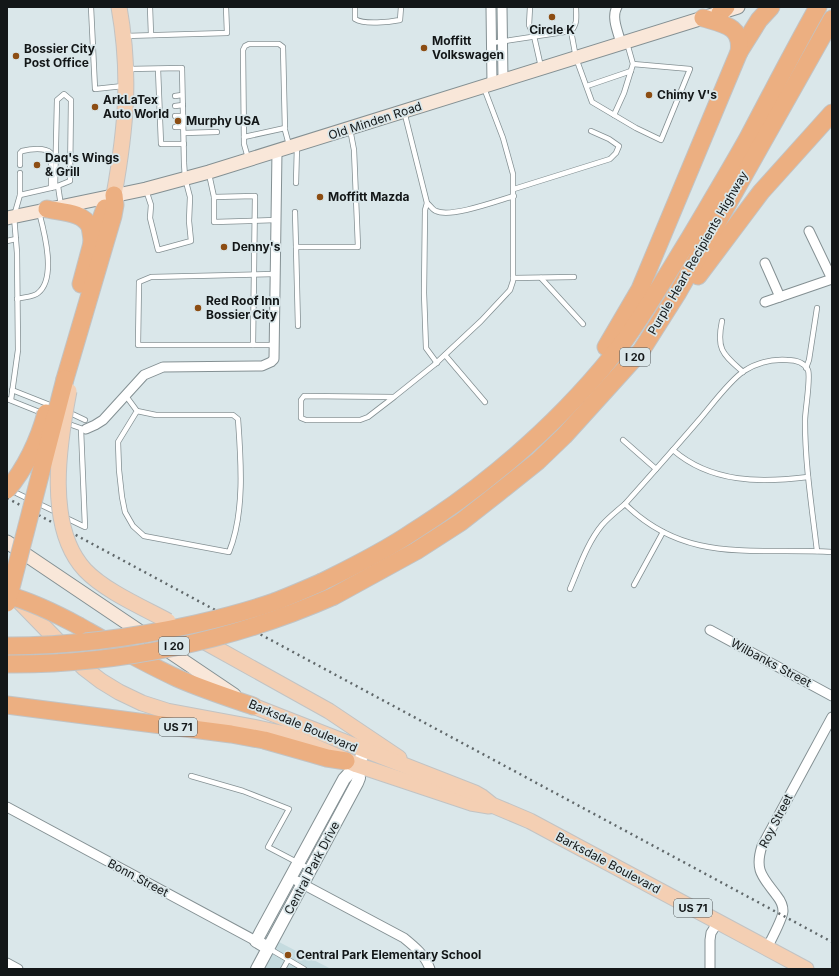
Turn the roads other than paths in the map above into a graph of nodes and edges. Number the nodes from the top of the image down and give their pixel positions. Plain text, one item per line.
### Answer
1 (91, 7) edge
2 (119, 7) edge
3 (150, 7) edge
4 (226, 7) edge
5 (355, 7) edge
6 (401, 7) edge
7 (492, 7) edge
8 (502, 7) edge
9 (530, 7) edge
10 (576, 7) edge
11 (738, 7) edge
12 (771, 7) edge
13 (616, 8) edge
14 (723, 10) edge
15 (816, 10) edge
16 (703, 18) junction
17 (831, 21) edge
18 (572, 31) junction
19 (151, 35) junction
20 (124, 36) junction
21 (534, 36) junction
22 (502, 41) junction
23 (624, 42) junction
24 (492, 43) junction
25 (739, 52) junction
26 (576, 58) junction
27 (634, 64) junction
28 (541, 68) junction
29 (126, 69) junction
30 (158, 69) junction
31 (631, 71) junction
32 (159, 84) junction
33 (165, 84) dead end
34 (175, 84) dead end
35 (182, 84) junction
36 (493, 84) junction
37 (126, 86) junction
38 (586, 86) junction
39 (175, 96) dead end
40 (182, 96) junction
41 (175, 106) dead end
42 (183, 106) junction
43 (404, 112) junction
44 (832, 113) edge
45 (614, 115) junction
46 (176, 116) dead end
47 (183, 116) junction
48 (175, 127) dead end
49 (183, 127) junction
50 (285, 128) junction
51 (350, 128) junction
52 (591, 131) dead end
53 (217, 132) dead end
54 (184, 133) junction
55 (244, 137) junction
56 (184, 144) junction
57 (293, 146) junction
58 (56, 147) junction
59 (49, 151) junction
60 (277, 151) junction
61 (248, 160) junction
62 (20, 164) dead end
63 (209, 172) junction
64 (20, 173) dead end
65 (185, 178) junction
66 (296, 183) dead end
67 (55, 187) junction
68 (146, 188) junction
69 (514, 189) junction
70 (20, 195) junction
71 (114, 195) junction
72 (514, 196) junction
73 (214, 197) junction
74 (427, 203) junction
75 (49, 208) junction
76 (295, 212) dead end
77 (11, 217) edge
78 (276, 220) junction
79 (256, 221) junction
80 (809, 231) dead end
81 (16, 239) junction
82 (7, 241) edge
83 (92, 243) junction
84 (296, 247) junction
85 (765, 263) dead end
86 (276, 274) junction
87 (254, 275) junction
88 (574, 277) dead end
89 (513, 278) junction
90 (541, 278) junction
91 (832, 279) edge
92 (780, 297) junction
93 (18, 299) junction
94 (766, 302) dead end
95 (817, 308) dead end
96 (722, 322) dead end
97 (583, 324) dead end
98 (298, 326) dead end
99 (253, 346) junction
100 (274, 346) junction
101 (641, 351) junction
102 (445, 355) junction
103 (437, 363) junction
104 (806, 368) junction
105 (743, 372) junction
106 (65, 376) junction
107 (12, 390) junction
108 (126, 396) junction
109 (394, 397) junction
110 (9, 399) edge
111 (485, 402) dead end
112 (137, 411) junction
113 (560, 413) junction
114 (84, 426) junction
115 (623, 440) dead end
116 (673, 450) junction
117 (656, 469) junction
118 (808, 477) junction
119 (7, 489) edge
120 (625, 504) junction
121 (663, 532) junction
122 (7, 542) edge
123 (817, 551) junction
124 (832, 552) edge
125 (634, 585) dead end
126 (7, 589) edge
127 (570, 589) dead end
128 (7, 594) edge
129 (7, 603) edge
130 (710, 630) dead end
131 (7, 646) edge
132 (7, 664) edge
133 (832, 696) edge
134 (7, 705) edge
135 (253, 706) junction
136 (832, 717) edge
137 (368, 745) junction
138 (352, 763) junction
139 (191, 776) dead end
140 (335, 796) junction
141 (347, 802) junction
142 (492, 805) junction
143 (7, 807) edge
144 (299, 863) junction
145 (311, 870) junction
146 (291, 877) junction
147 (303, 884) junction
148 (718, 922) junction
149 (256, 941) junction
150 (268, 948) junction
151 (767, 948) junction
152 (288, 960) junction
153 (7, 963) edge
154 (18, 969) edge
155 (257, 969) edge
156 (283, 969) edge
157 (304, 969) edge
158 (430, 969) edge
159 (710, 969) edge
160 (806, 969) edge

1 - 37 lane
2 - 20 main road
3 - 19 lane
4 - 19 lane
5 - 6 lane
7 - 24 street
8 - 22 street
9 - 21 lane
10 - 18 lane
11 - 14 main road, Old Minden Road
12 - 25 highway
13 - 23 street
14 - 16 main road, Old Minden Road
15 - 113 highway, Purple Heart Recipients Highway / I 20
16 - 23 main road, Old Minden Road
16 - 25 highway
17 - 101 highway, Purple Heart Recipients Highway / I 20
18 - 21 lane
18 - 26 lane
19 - 20 lane
20 - 29 main road
21 - 22 lane
21 - 28 lane
22 - 24 lane
22 - 36 street
23 - 26 main road, Old Minden Road
23 - 27 lane
24 - 36 street
25 - 113 highway
26 - 28 main road, Old Minden Road
26 - 38 lane
27 - 31 lane
27 - 45 lane
28 - 36 main road, Old Minden Road
29 - 30 lane
29 - 37 main road
30 - 32 lane
30 - 35 lane
31 - 38 lane
31 - 45 lane
32 - 33 lane
32 - 56 lane
34 - 35 lane
35 - 40 lane
36 - 43 main road, Old Minden Road
36 - 69 lane
37 - 71 main road
38 - 45 lane
39 - 40 lane
40 - 42 lane
41 - 42 lane
42 - 47 lane
43 - 51 main road, Old Minden Road
43 - 74 lane
44 - 101 highway
46 - 47 lane
47 - 49 lane
48 - 49 lane
49 - 54 lane
50 - 55 lane
50 - 55 lane
50 - 57 lane
51 - 57 main road, Old Minden Road
51 - 84 lane
52 - 69 lane
53 - 54 lane
54 - 56 lane
55 - 61 lane
56 - 65 lane
57 - 60 main road, Old Minden Road
57 - 66 lane
58 - 59 lane
58 - 67 lane
58 - 67 lane
59 - 62 lane
59 - 67 lane
60 - 61 main road, Old Minden Road
60 - 78 street
61 - 63 main road, Old Minden Road
63 - 65 main road, Old Minden Road
63 - 73 lane
64 - 70 lane
65 - 68 main road, Old Minden Road
65 - 68 lane
67 - 70 lane
67 - 75 lane
68 - 71 main road, Old Minden Road
69 - 72 lane
70 - 77 lane
71 - 75 main road, Old Minden Road
71 - 83 highway
71 - 106 highway
72 - 74 lane
72 - 89 lane
73 - 79 lane
73 - 79 lane
74 - 103 lane
75 - 77 main road, Old Minden Road
75 - 83 highway
75 - 93 lane
76 - 84 lane
77 - 81 lane
78 - 79 lane
78 - 86 street
79 - 87 lane
80 - 91 street
81 - 82 lane
81 - 93 lane
83 - 106 highway
84 - 98 lane
85 - 92 street
86 - 87 lane
86 - 100 street
87 - 99 lane
87 - 99 lane
88 - 90 lane
89 - 90 lane
89 - 102 lane
90 - 97 lane
91 - 92 street
92 - 94 street
93 - 107 lane
95 - 104 lane
96 - 105 lane
99 - 100 lane
100 - 108 street
101 - 132 highway, Purple Heart Recipients Highway / I 20, bridge
102 - 103 lane
102 - 111 lane
103 - 109 lane
104 - 105 lane
104 - 118 lane
105 - 116 lane
106 - 119 highway, bridge
106 - 129 highway, bridge
106 - 137 main road, bridge
107 - 110 lane
107 - 114 lane
108 - 112 lane
108 - 114 street
109 - 109 lane
110 - 114 lane
112 - 112 lane
113 - 131 highway, Purple Heart Recipients Highway / I 20, bridge
114 - 119 lane
115 - 117 lane
116 - 117 lane
116 - 118 lane
117 - 120 lane
118 - 123 lane
120 - 121 lane
120 - 127 lane
121 - 123 lane
121 - 125 lane
122 - 135 main road, Barksdale Boulevard
123 - 124 lane
126 - 138 main road, Barksdale Boulevard
128 - 135 highway, bridge
130 - 133 street, Wilbanks Street
134 - 138 highway, US 71
135 - 137 main road, Barksdale Boulevard
136 - 151 street, Roy Street
137 - 138 street, Central Park Drive
137 - 142 main road, Barksdale Boulevard / US 71
138 - 140 street, Central Park Drive
138 - 141 street, Central Park Drive
138 - 142 main road, Barksdale Boulevard / US 71
139 - 144 lane
140 - 141 lane
140 - 144 street, Central Park Drive
141 - 145 street, Central Park Drive
142 - 148 main road, Barksdale Boulevard / US 71
143 - 149 street, Bonn Street
144 - 145 lane
144 - 146 street, Central Park Drive
145 - 147 street, Central Park Drive
146 - 147 street
146 - 149 street, Central Park Drive
147 - 150 street, Central Park Drive
147 - 158 street
148 - 151 main road, Barksdale Boulevard / US 71
148 - 159 street
149 - 150 street, Bonn Street
150 - 152 lane
150 - 155 street, Central Park Drive
151 - 160 main road, Barksdale Boulevard / US 71
152 - 156 lane
152 - 157 lane
153 - 154 street

